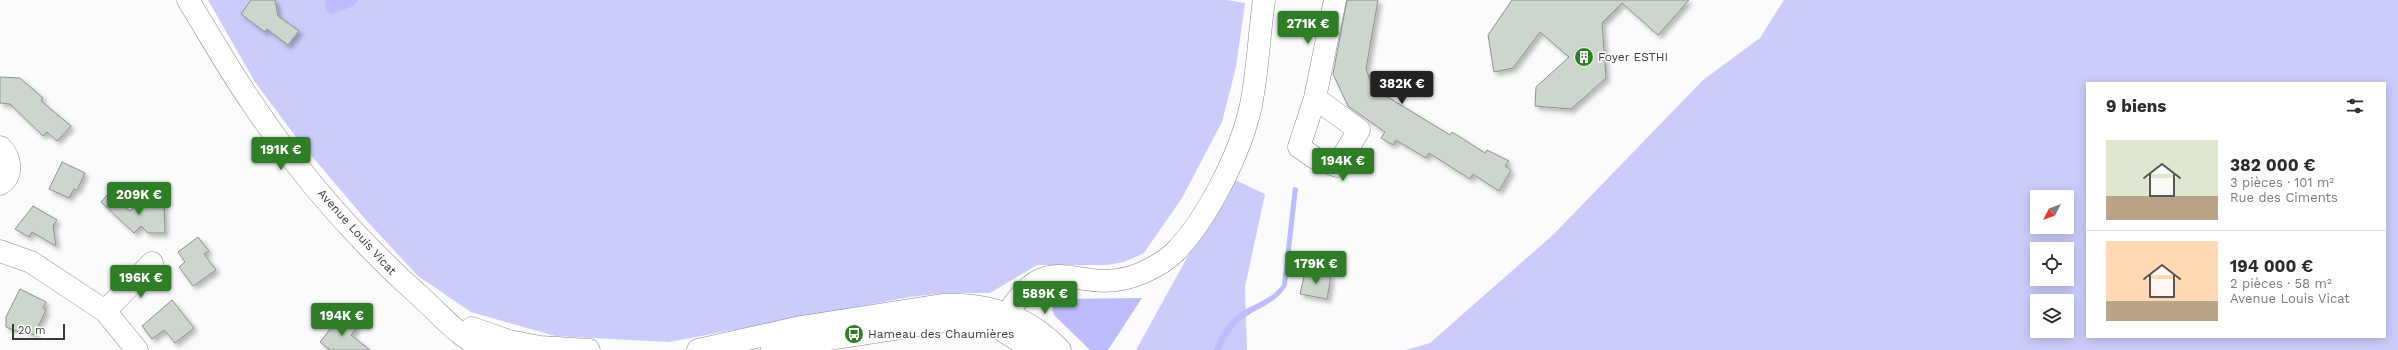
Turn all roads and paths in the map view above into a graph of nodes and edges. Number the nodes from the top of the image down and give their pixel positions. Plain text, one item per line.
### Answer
1 (188, 0) edge
2 (1264, 0) edge
3 (1335, 0) edge
4 (1315, 98) dead end
5 (0, 147) edge
6 (0, 184) edge
7 (0, 251) edge
8 (152, 263) dead end
9 (424, 300) junction
10 (105, 311) junction
11 (1003, 321) junction
12 (540, 349) edge
13 (137, 350) edge
14 (490, 350) edge
15 (589, 350) edge
16 (698, 350) edge
17 (762, 350) edge
18 (1034, 350) edge
19 (1060, 350) edge

1 - 9 main road, Avenue Louis Vicat
2 - 11 main road
3 - 4 main road
5 - 6 main road
7 - 10 main road
8 - 10 main road
9 - 12 main road, Avenue Louis Vicat
9 - 14 main road, Avenue Louis Vicat
10 - 13 main road
11 - 16 main road
11 - 17 main road
11 - 18 main road
11 - 19 main road
12 - 15 main road, Avenue Louis Vicat

